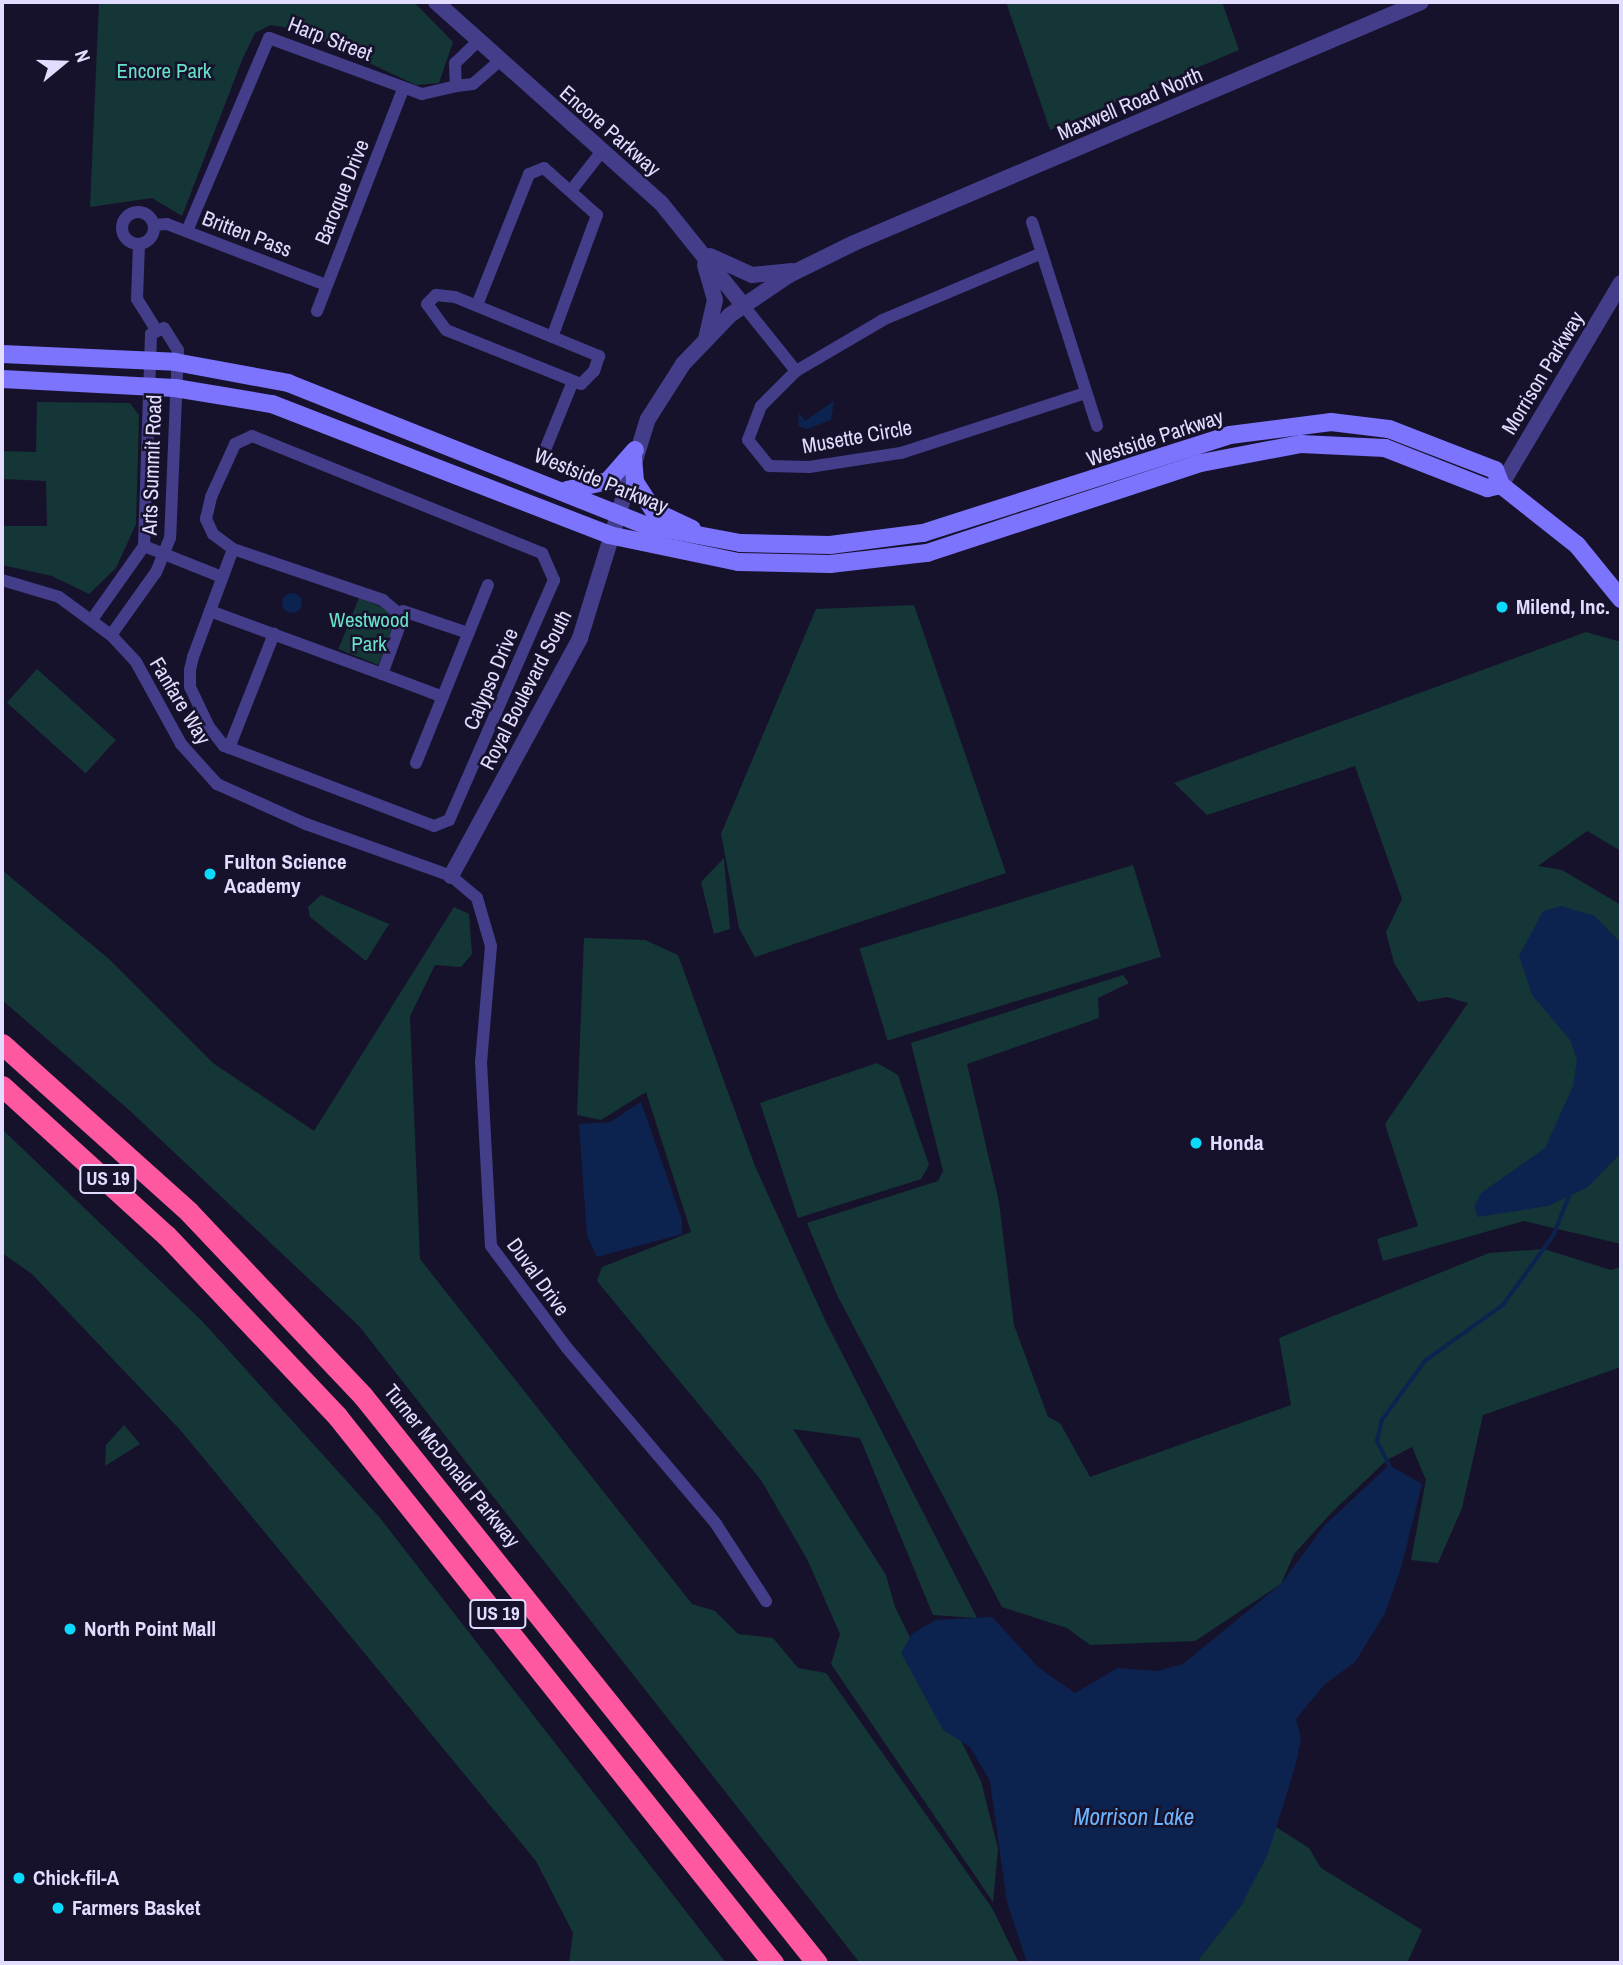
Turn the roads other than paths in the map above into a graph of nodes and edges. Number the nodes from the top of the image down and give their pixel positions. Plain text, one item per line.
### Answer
1 (436, 2) edge
2 (1421, 2) edge
3 (475, 44) junction
4 (497, 63) junction
5 (456, 86) junction
6 (403, 89) junction
7 (603, 150) junction
8 (573, 188) junction
9 (668, 212) junction
10 (1032, 222) dead end
11 (154, 225) junction
12 (187, 231) junction
13 (143, 242) junction
14 (854, 243) joint
15 (703, 252) junction
16 (1042, 253) junction
17 (798, 271) junction
18 (1621, 283) edge
19 (326, 285) junction
20 (743, 305) junction
21 (477, 306) junction
22 (317, 310) dead end
23 (155, 328) junction
24 (552, 337) junction
25 (705, 341) junction
26 (2, 354) edge
27 (151, 361) junction
28 (175, 362) junction
29 (796, 371) junction
30 (2, 379) edge
31 (573, 381) junction
32 (151, 385) junction
33 (175, 388) junction
34 (1086, 393) junction
35 (1097, 426) dead end
36 (545, 450) dead end
37 (634, 454) junction
38 (1501, 485) junction
39 (561, 489) junction
40 (615, 512) junction
41 (609, 535) junction
42 (729, 541) junction
43 (144, 546) junction
44 (233, 549) junction
45 (166, 553) junction
46 (222, 577) junction
47 (2, 580) edge
48 (488, 585) dead end
49 (1621, 599) edge
50 (210, 611) junction
51 (402, 611) junction
52 (93, 618) junction
53 (468, 633) junction
54 (274, 634) junction
55 (111, 635) junction
56 (382, 674) junction
57 (443, 697) junction
58 (229, 748) junction
59 (416, 763) dead end
60 (451, 876) junction
61 (2, 1044) edge
62 (2, 1086) edge
63 (766, 1601) dead end
64 (773, 1963) edge
65 (817, 1963) edge

1 - 3 street, Encore Parkway
2 - 14 street, Maxwell Road North
3 - 4 street, Encore Parkway
3 - 5 street
4 - 5 street, Harp Street
4 - 7 street, Encore Parkway
5 - 6 street, Harp Street
6 - 12 street, Harp Street
6 - 19 street, Baroque Drive
7 - 8 street
7 - 9 street, Encore Parkway
8 - 21 street
8 - 24 street
9 - 15 street, Encore Parkway
9 - 25 street
10 - 16 street
11 - 12 street, Britten Pass
11 - 13 street
11 - 13 street, Britten Pass
12 - 19 street, Britten Pass
13 - 23 street
14 - 17 street, Royal Boulevard South
15 - 17 street
15 - 20 street, Encore Parkway
16 - 29 street, Musette Circle
16 - 34 street
17 - 20 street, Royal Boulevard South
18 - 38 street, Morrison Parkway
19 - 22 street, Baroque Drive
20 - 25 street, Royal Boulevard South
20 - 29 street
21 - 24 street
21 - 31 street
23 - 27 street, Arts Summit Road
23 - 28 street, Arts Summit Road
24 - 31 street
25 - 37 street, Royal Boulevard South
26 - 27 main road, Westside Parkway
27 - 28 main road, Westside Parkway
27 - 32 street, Arts Summit Road
28 - 33 street, Arts Summit Road
28 - 39 main road, Westside Parkway
29 - 34 street, Musette Circle
30 - 32 main road, Westside Parkway
31 - 36 street
32 - 33 main road, Westside Parkway
32 - 43 street, Arts Summit Road
33 - 41 main road, Westside Parkway
33 - 45 street, Arts Summit Road
34 - 35 street
37 - 39 main road
37 - 40 street, Royal Boulevard South
37 - 42 main road
38 - 41 main road, Westside Parkway
38 - 42 main road, Westside Parkway
38 - 49 main road, Westside Parkway
39 - 40 main road, Westside Parkway
40 - 41 street, Royal Boulevard South
40 - 42 main road, Westside Parkway
41 - 60 street, Royal Boulevard South
43 - 45 street
43 - 52 street, Arts Summit Road
44 - 46 street, Calypso Drive
44 - 51 street
44 - 58 street, Calypso Drive
45 - 46 street
45 - 55 street, Arts Summit Road
46 - 50 street, Calypso Drive
47 - 52 street, Fanfare Way
48 - 53 street
50 - 54 street
50 - 58 street, Calypso Drive
51 - 53 street
51 - 56 street
52 - 55 street, Fanfare Way
53 - 57 street
54 - 56 street
54 - 58 street
55 - 60 street, Fanfare Way
56 - 57 street
57 - 59 street
60 - 63 street, Duval Drive
61 - 65 highway, Turner McDonald Parkway / US 19
62 - 64 highway, US 19

